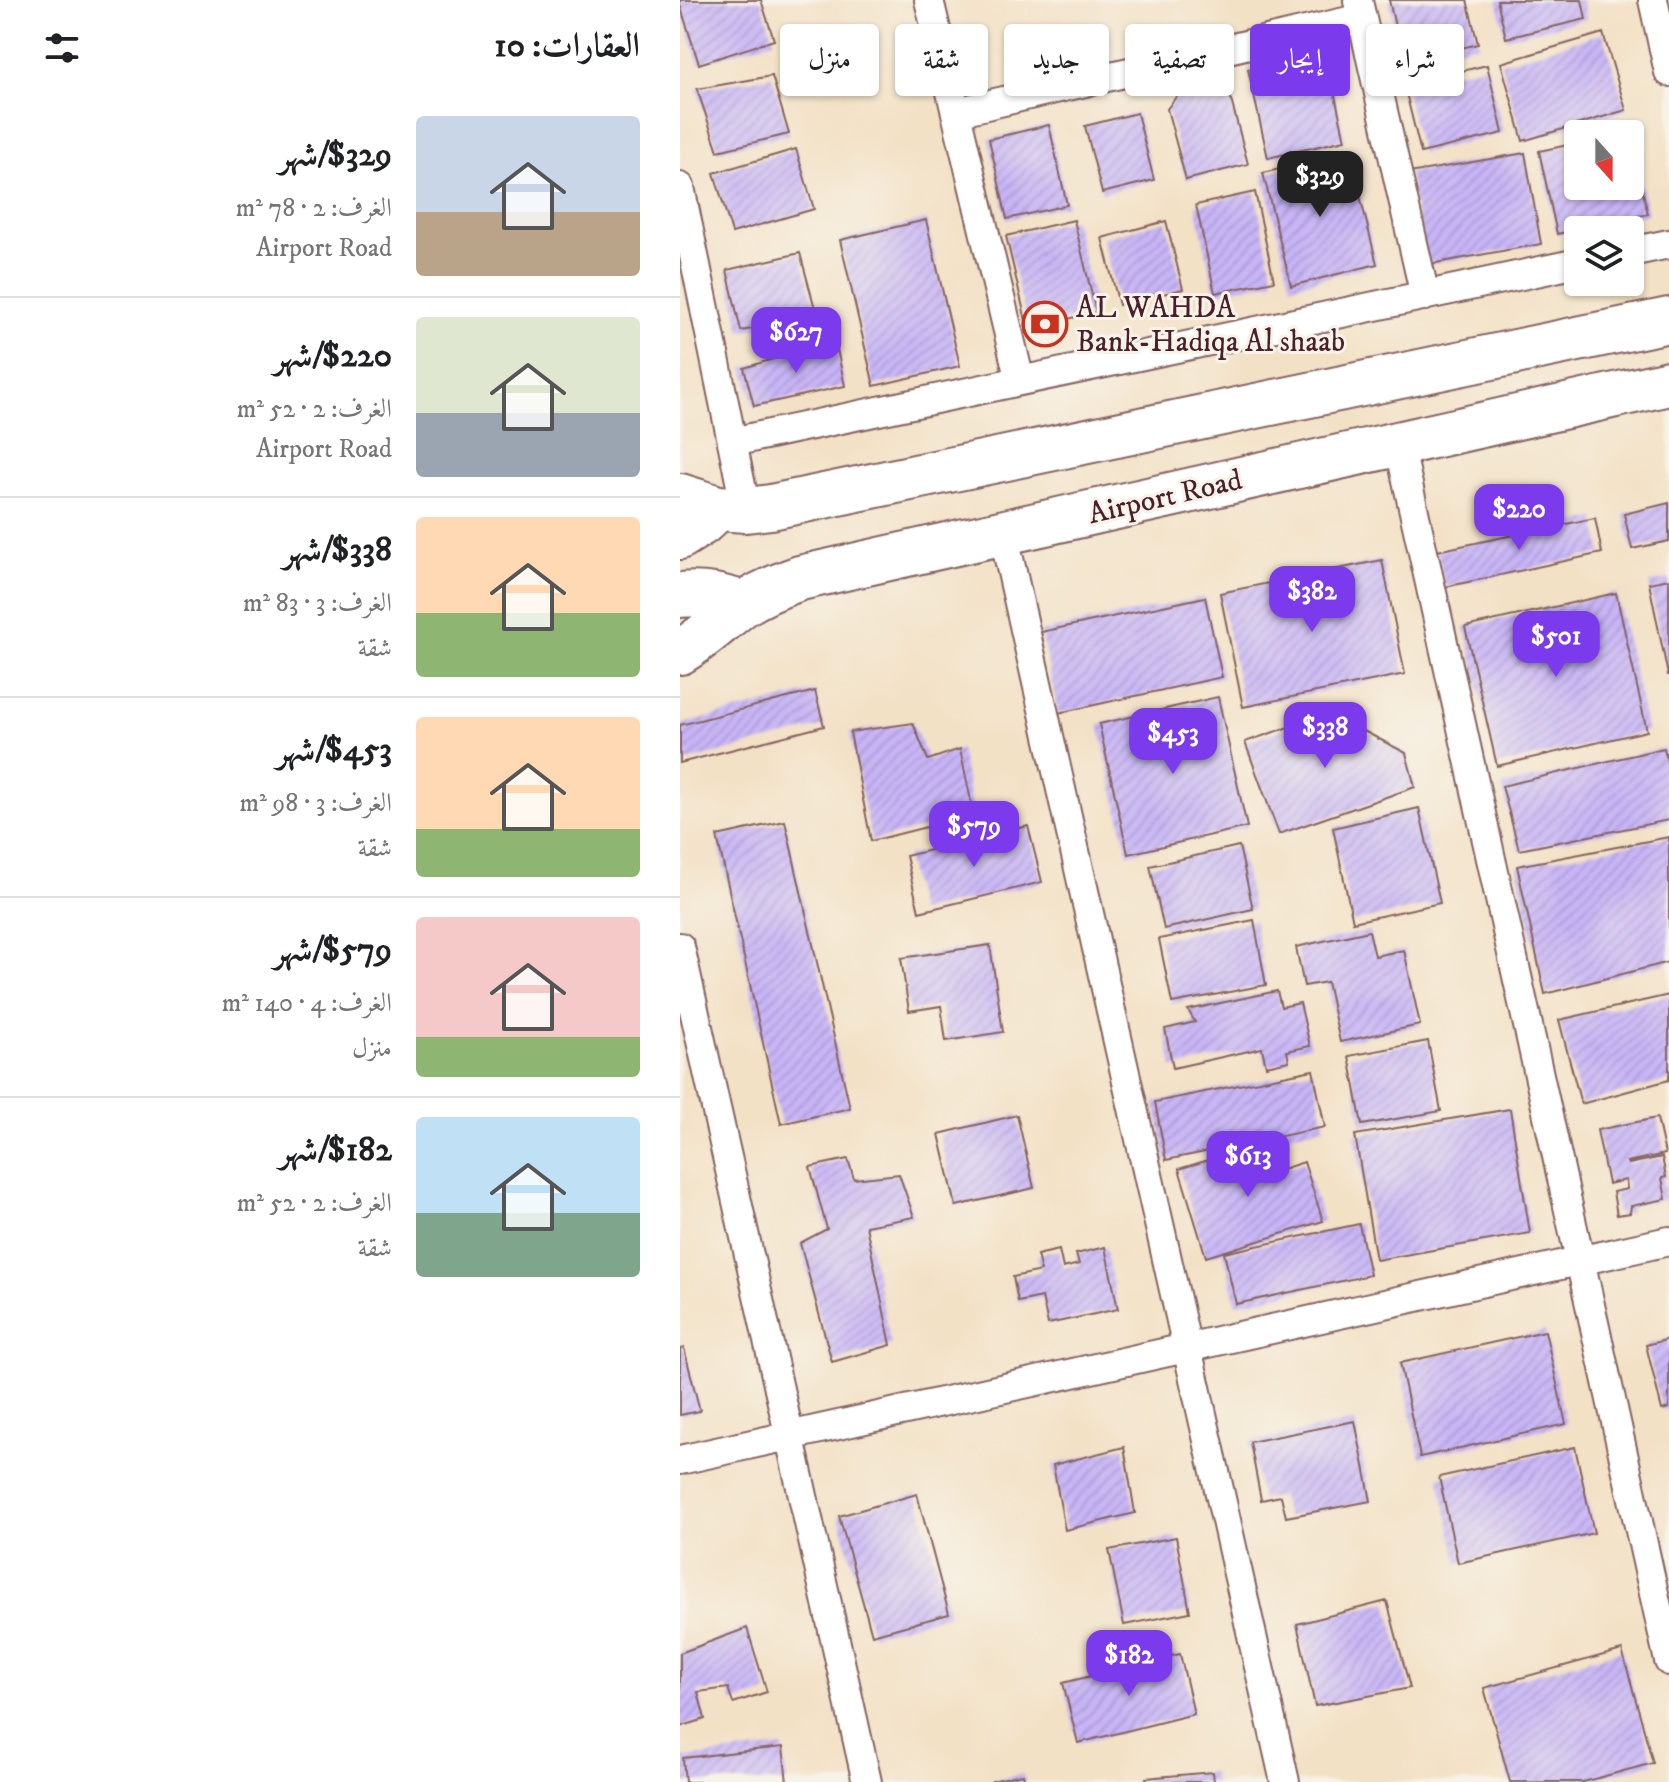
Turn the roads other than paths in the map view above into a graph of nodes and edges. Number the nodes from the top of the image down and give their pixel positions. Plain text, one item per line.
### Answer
1 (929, 0) edge
2 (1653, 0) edge
3 (1360, 9) edge
4 (1669, 72) edge
5 (956, 112) junction
6 (680, 187) edge
7 (1669, 244) edge
8 (1644, 249) edge
9 (1564, 266) edge
10 (1425, 296) junction
11 (1669, 320) edge
12 (1020, 381) junction
13 (1669, 383) edge
14 (732, 442) junction
15 (1399, 444) junction
16 (715, 505) edge
17 (1003, 532) junction
18 (680, 537) edge
19 (680, 595) edge
20 (744, 604) junction
21 (680, 652) edge
22 (680, 947) edge
23 (1669, 1241) edge
24 (1580, 1261) junction
25 (1187, 1348) junction
26 (790, 1435) junction
27 (680, 1460) edge
28 (1669, 1661) edge
29 (867, 1782) edge
30 (1285, 1782) edge

1 - 5 street
2 - 4 street
3 - 5 street
3 - 10 street
5 - 12 street
6 - 14 street
7 - 8 street
9 - 10 street
10 - 12 street
11 - 16 highway
12 - 14 street
13 - 15 highway, Airport Road
14 - 16 street
15 - 17 highway, Airport Road
15 - 24 street
16 - 18 highway
17 - 20 highway, Airport Road
17 - 25 street
19 - 20 highway
20 - 21 highway, Airport Road
22 - 26 street
23 - 24 street
24 - 25 street
24 - 28 street
25 - 26 street
25 - 30 street
26 - 27 street
26 - 29 street

